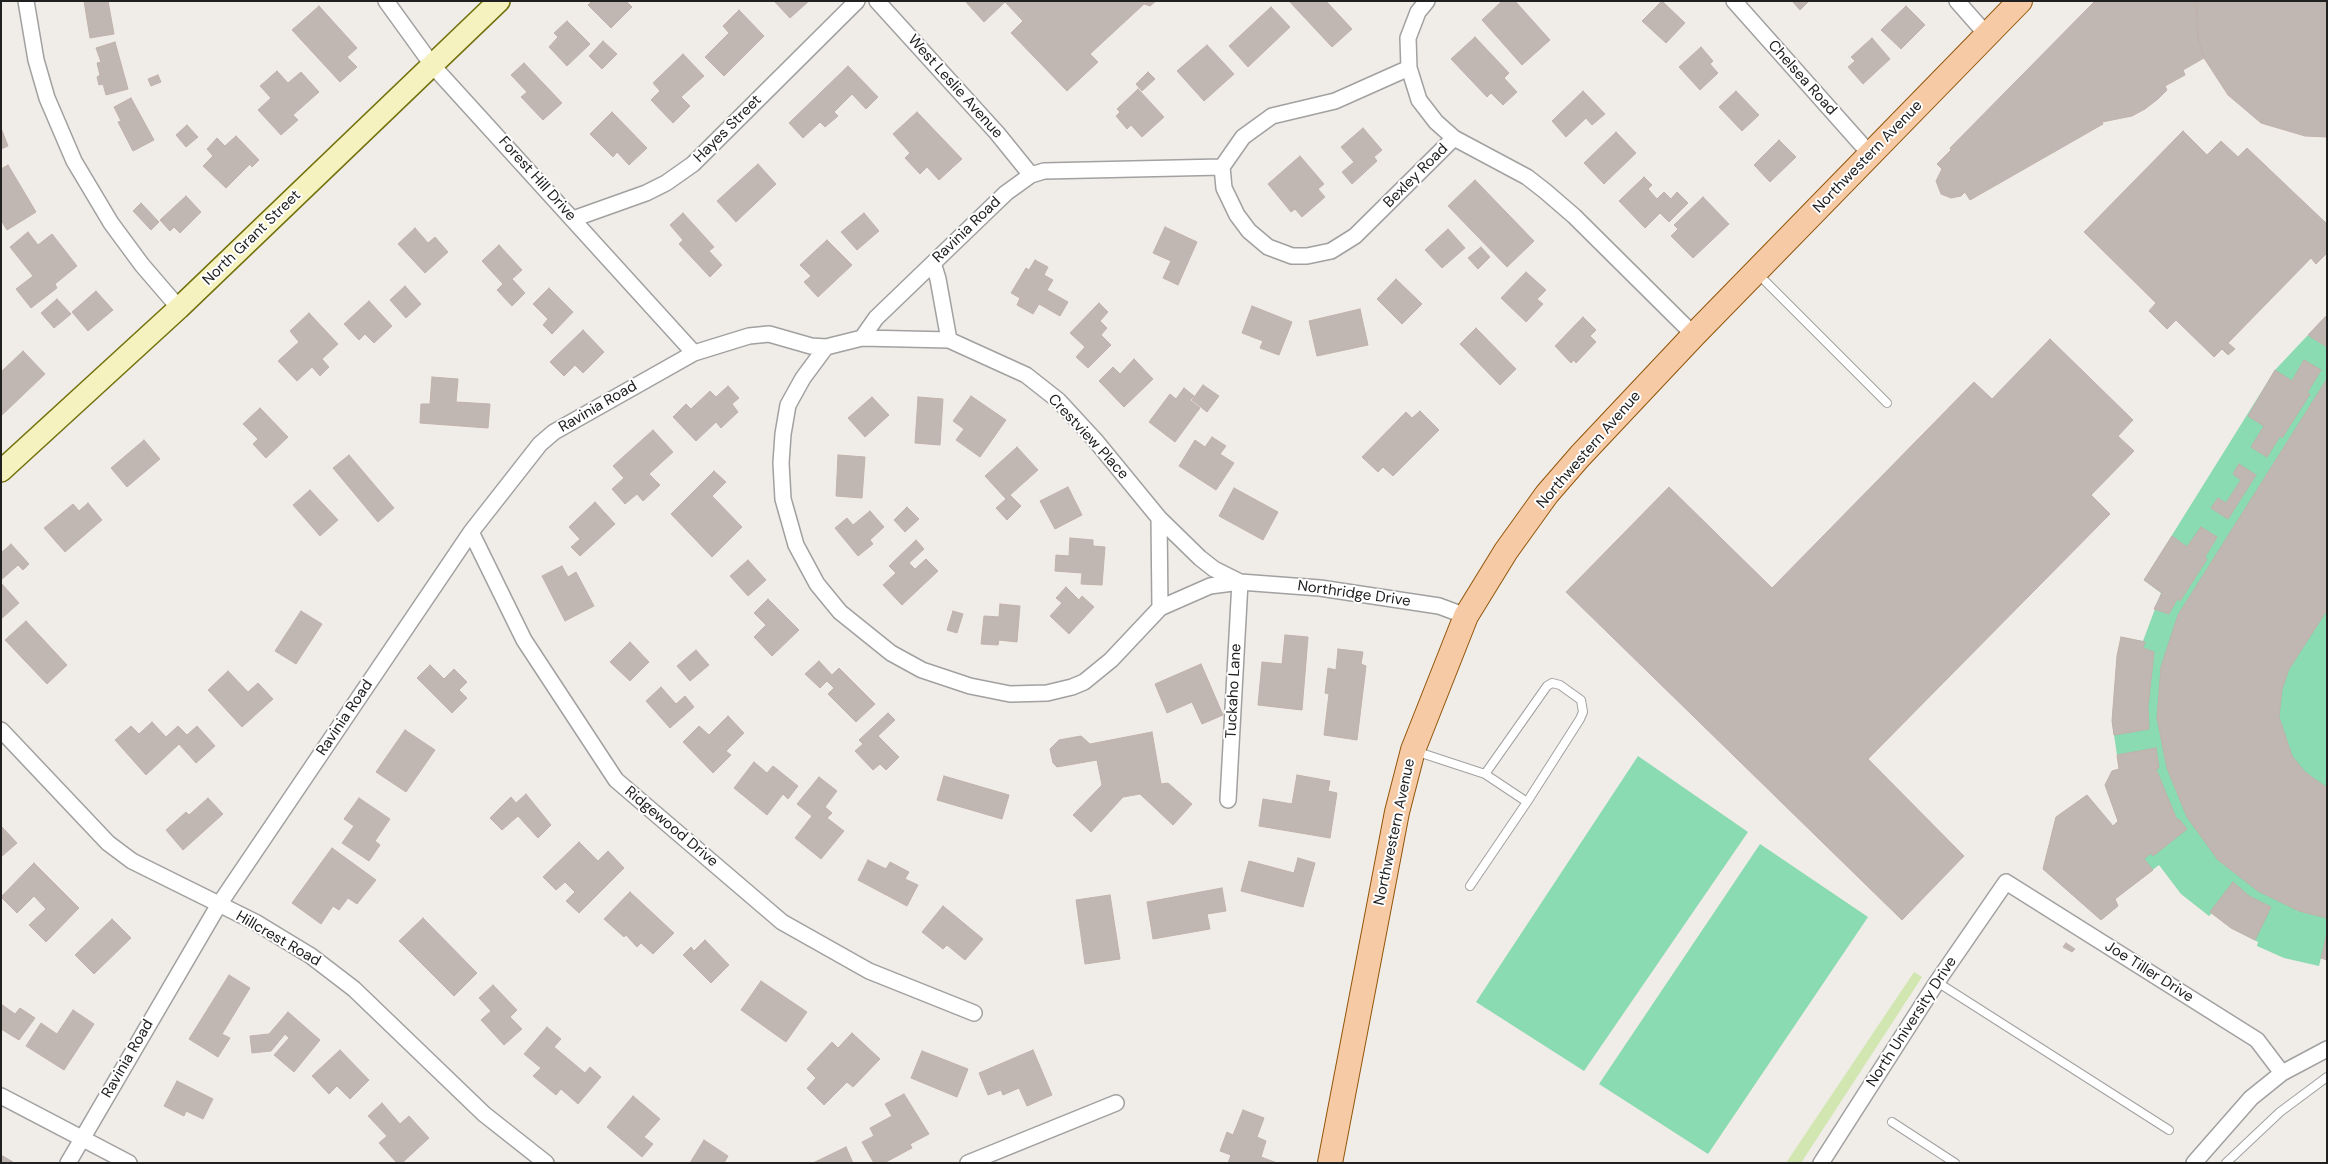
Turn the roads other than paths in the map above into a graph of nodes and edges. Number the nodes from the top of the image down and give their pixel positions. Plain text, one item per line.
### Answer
1 (26, 1) edge
2 (386, 1) edge
3 (499, 1) edge
4 (856, 1) edge
5 (877, 1) edge
6 (1427, 1) edge
7 (1734, 1) edge
8 (1957, 1) edge
9 (2020, 1) edge
10 (1987, 35) junction
11 (433, 66) junction
12 (1409, 68) junction
13 (1454, 138) junction
14 (1870, 154) junction
15 (1222, 167) junction
16 (1031, 175) junction
17 (573, 219) junction
18 (933, 263) junction
19 (1756, 272) junction
20 (179, 308) junction
21 (1694, 334) junction
22 (862, 338) junction
23 (948, 340) junction
24 (826, 347) junction
25 (694, 354) junction
26 (1887, 402) dead end
27 (1, 471) edge
28 (1159, 518) junction
29 (471, 532) junction
30 (1240, 582) junction
31 (1160, 608) junction
32 (1466, 616) junction
33 (1, 730) edge
34 (1413, 750) junction
35 (1484, 774) junction
36 (1228, 800) dead end
37 (1527, 802) junction
38 (2006, 882) joint
39 (1470, 886) dead end
40 (218, 906) junction
41 (1937, 982) junction
42 (974, 1013) dead end
43 (2327, 1049) edge
44 (2282, 1073) junction
45 (2327, 1077) edge
46 (1, 1096) edge
47 (1116, 1103) dead end
48 (1892, 1122) dead end
49 (2169, 1130) dead end
50 (82, 1138) junction
51 (68, 1163) edge
52 (129, 1163) edge
53 (546, 1163) edge
54 (968, 1163) edge
55 (1330, 1163) edge
56 (1821, 1163) edge
57 (1955, 1163) edge
58 (2194, 1163) edge
59 (2226, 1163) edge

1 - 20 street
2 - 11 street, Forest Hill Drive
3 - 11 street, North Grant Street
4 - 17 street, Hayes Street
5 - 16 street, West Leslie Avenue
6 - 12 street
7 - 14 street, Chelsea Road
8 - 10 street
9 - 10 main road, Northwestern Avenue
10 - 14 main road, Northwestern Avenue
11 - 17 street, Forest Hill Drive
11 - 20 street, North Grant Street
12 - 13 street
12 - 15 street
13 - 15 street, Bexley Road
13 - 21 street, Bexley Road
14 - 19 main road, Northwestern Avenue
15 - 16 street, Ravinia Road
16 - 18 street, Ravinia Road
17 - 25 street, Forest Hill Drive
18 - 22 street, Ravinia Road
18 - 23 street
19 - 21 main road, Northwestern Avenue
19 - 26 lane
20 - 27 street, North Grant Street
21 - 32 main road, Northwestern Avenue
22 - 23 street, Crestview Place
22 - 24 street, Ravinia Road
23 - 28 street, Crestview Place
24 - 25 street, Ravinia Road
24 - 31 street, Northridge Drive
25 - 29 street, Ravinia Road
28 - 30 street, Northridge Drive
28 - 31 street
29 - 40 street, Ravinia Road
29 - 42 street, Ridgewood Drive
30 - 31 street, Northridge Drive
30 - 32 street, Northridge Drive
30 - 36 street, Tuckaho Lane
32 - 34 main road, Northwestern Avenue
33 - 40 street, Hillcrest Road
34 - 35 lane
34 - 55 main road, Northwestern Avenue
35 - 37 lane
35 - 37 lane
37 - 39 lane
38 - 41 street, North University Drive
38 - 44 street, Joe Tiller Drive
40 - 50 street, Ravinia Road
40 - 53 street, Hillcrest Road
41 - 49 lane
41 - 56 street, North University Drive
43 - 44 street
44 - 58 street
45 - 59 lane
46 - 50 street
47 - 54 street
48 - 57 lane
50 - 51 street, Ravinia Road
50 - 52 street

